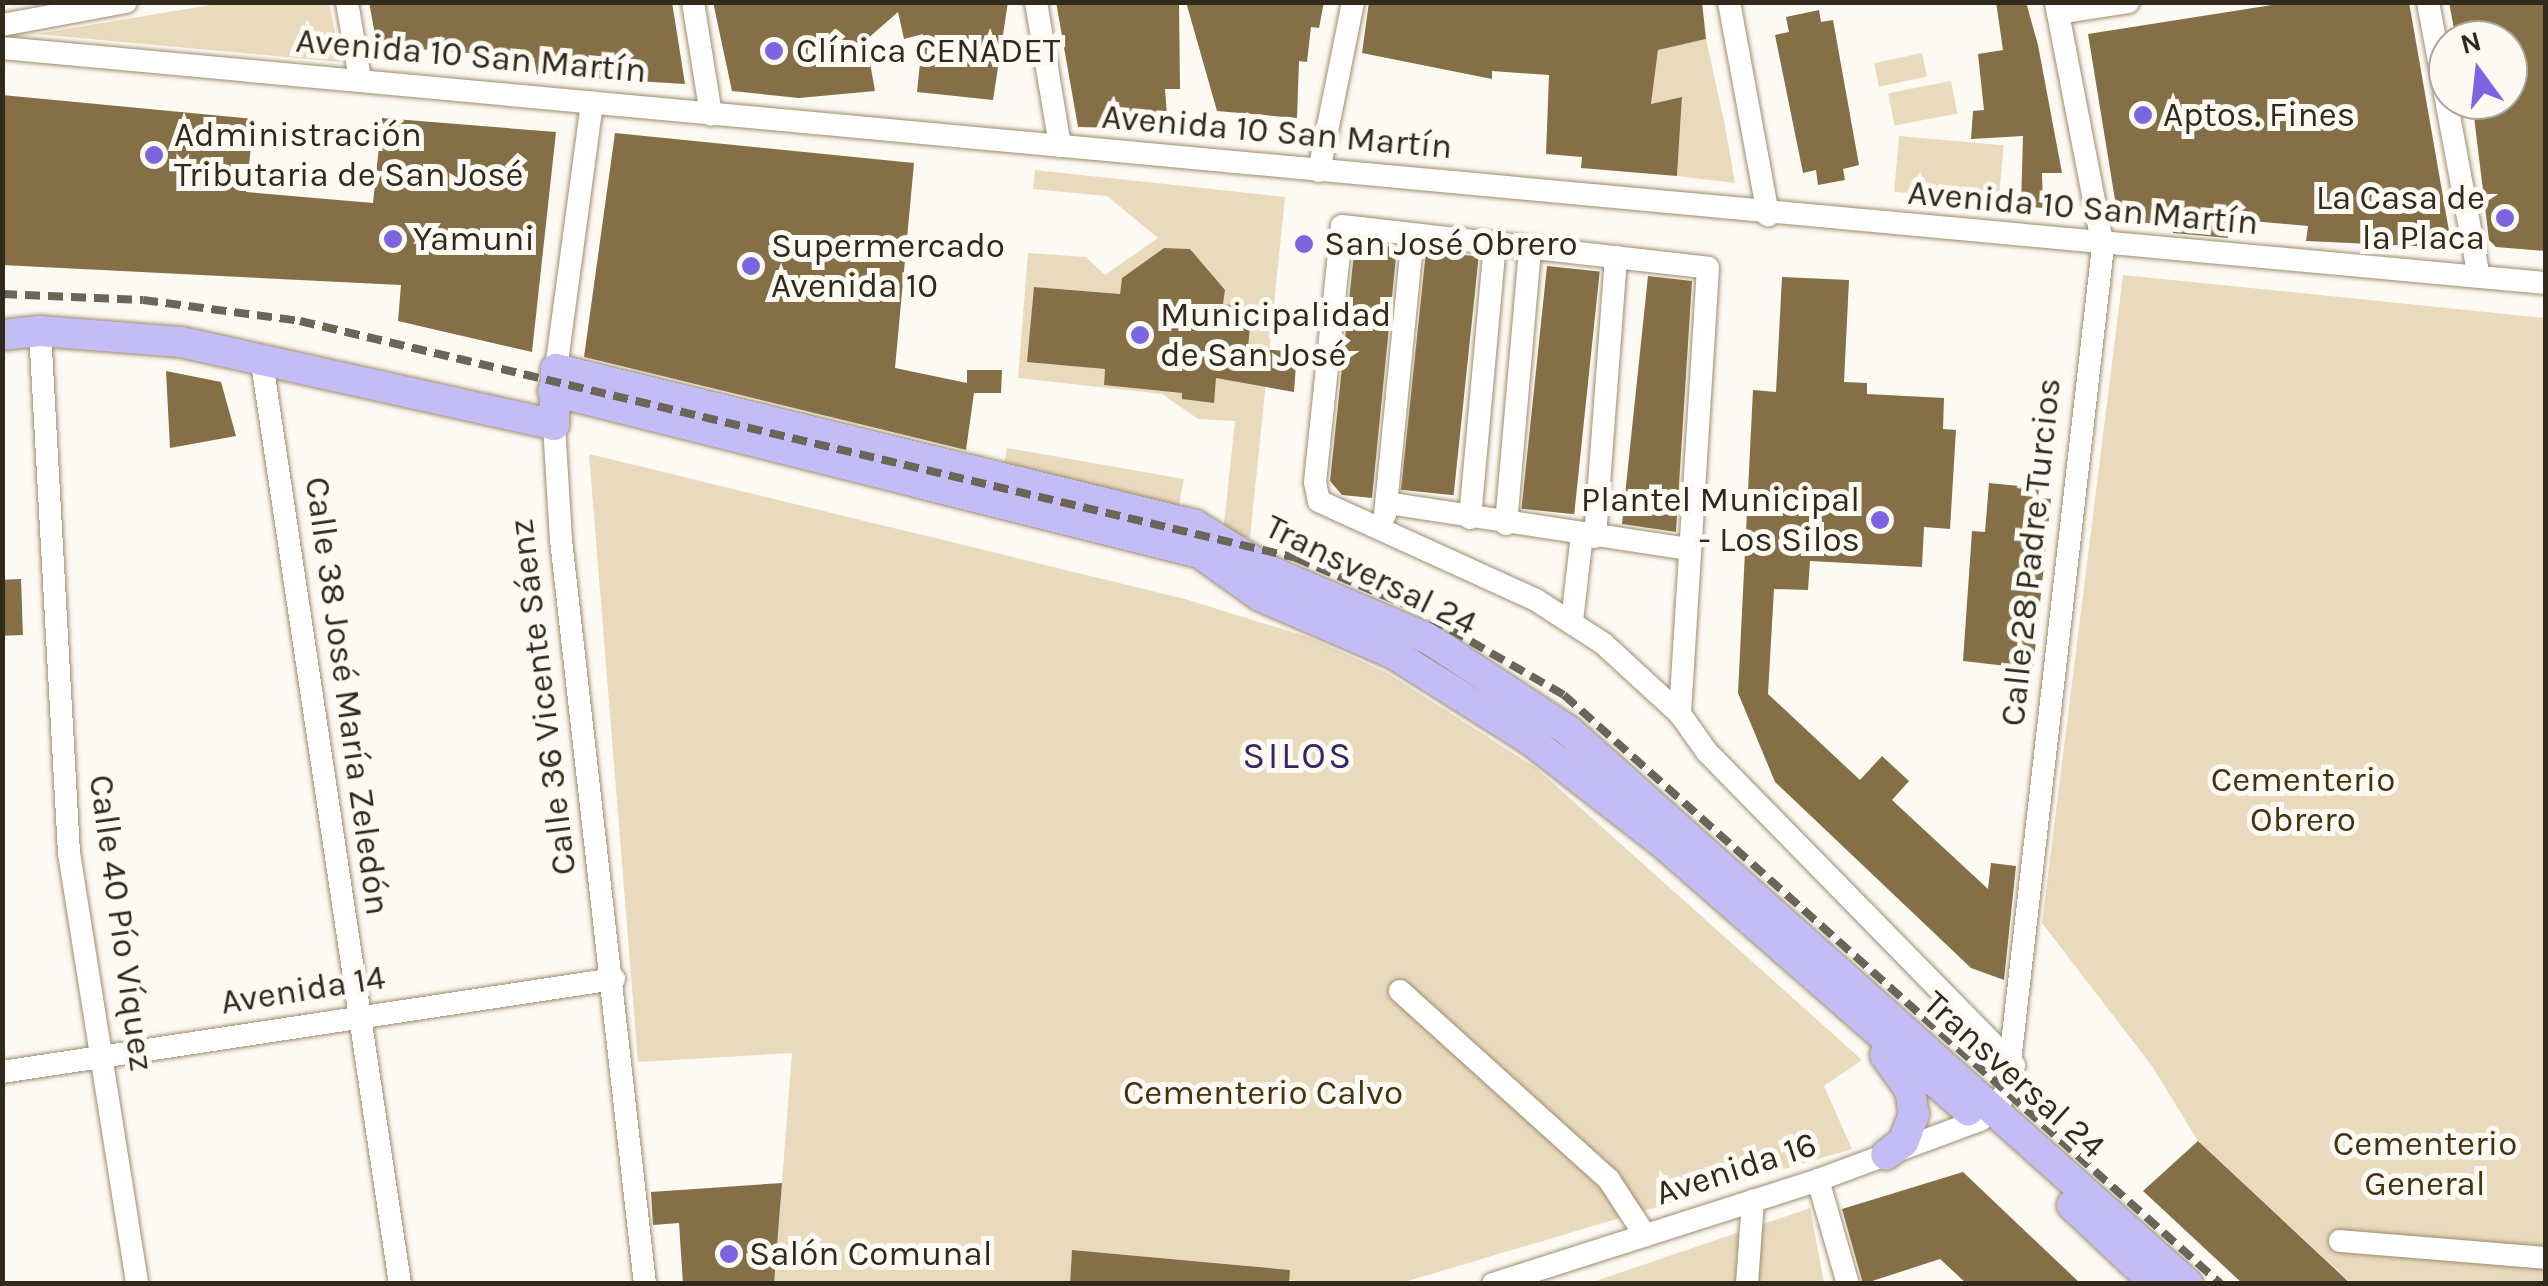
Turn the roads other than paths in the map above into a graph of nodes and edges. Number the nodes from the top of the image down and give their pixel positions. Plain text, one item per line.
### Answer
1 (126, 2) edge
2 (347, 2) edge
3 (694, 2) edge
4 (1036, 2) edge
5 (1353, 2) edge
6 (1728, 2) edge
7 (2128, 2) edge
8 (2428, 2) edge
9 (2057, 8) edge
10 (8, 17) edge
11 (2, 48) edge
12 (360, 80) junction
13 (592, 102) junction
14 (711, 114) junction
15 (1060, 146) junction
16 (1318, 171) junction
17 (1768, 215) junction
18 (1413, 234) junction
19 (1495, 244) junction
20 (2103, 247) junction
21 (1530, 248) junction
22 (1616, 258) junction
23 (2479, 276) junction
24 (2546, 282) edge
25 (40, 331) junction
26 (2, 334) edge
27 (261, 356) junction
28 (555, 380) junction
29 (554, 426) junction
30 (1387, 503) junction
31 (1460, 516) junction
32 (1506, 524) junction
33 (1384, 532) junction
34 (1588, 536) junction
35 (1688, 549) junction
36 (1431, 554) junction
37 (1572, 621) junction
38 (1680, 714) junction
39 (1674, 836) junction
40 (614, 979) junction
41 (1400, 992) dead end
42 (360, 1017) junction
43 (1861, 1020) junction
44 (103, 1056) junction
45 (2014, 1066) junction
46 (2, 1072) edge
47 (1989, 1115) junction
48 (1886, 1156) junction
49 (1818, 1180) junction
50 (1753, 1200) junction
51 (1645, 1235) junction
52 (2340, 1241) dead end
53 (2546, 1258) edge
54 (137, 1284) edge
55 (400, 1284) edge
56 (645, 1284) edge
57 (1493, 1284) edge
58 (1747, 1284) edge
59 (1848, 1284) edge
60 (2156, 1284) edge
61 (2188, 1284) edge

1 - 10 street
2 - 12 street
3 - 14 street
4 - 15 street
5 - 16 street
6 - 17 street
7 - 9 street
8 - 23 street
9 - 20 street, Calle 28 Padre Turcios
11 - 12 street, Avenida 10 San Martín
12 - 13 street, Avenida 10 San Martín
13 - 14 street, Avenida 10 San Martín
13 - 28 street, Calle 36 Vicente Sáenz
14 - 15 street, Avenida 10 San Martín
15 - 16 street, Avenida 10 San Martín
16 - 17 street, Avenida 10 San Martín
17 - 20 street, Avenida 10 San Martín
18 - 19 street
18 - 30 street
18 - 33 street
19 - 21 street
19 - 31 street
20 - 23 street, Avenida 10 San Martín
20 - 45 street, Calle 28 Padre Turcios
21 - 22 street
21 - 32 street
22 - 34 street
22 - 35 street
23 - 24 street, Avenida 10 San Martín
25 - 26 main road
25 - 27 main road
25 - 44 street, Calle 40 Pío Víquez
27 - 29 main road
27 - 42 street, Calle 38 José María Zeledón
28 - 29 main road, Calle 36 Vicente Sáenz
28 - 39 main road, Transversal 24
29 - 40 street, Calle 36 Vicente Sáenz
30 - 31 street
30 - 33 street
31 - 32 street
31 - 36 street
32 - 34 street
33 - 36 street
34 - 35 street
34 - 37 street
35 - 38 street
36 - 37 street
37 - 38 street
38 - 45 street
39 - 43 main road, Transversal 24
39 - 47 main road, Transversal 24
40 - 42 street, Avenida 14
40 - 56 street, Calle 36 Vicente Sáenz
41 - 51 street
42 - 44 street, Avenida 14
42 - 55 street, Calle 38 José María Zeledón
43 - 47 main road, Transversal 24
43 - 48 main road
44 - 46 street, Avenida 14
44 - 54 street, Calle 40 Pío Víquez
45 - 47 street, Calle 28 Padre Turcios
47 - 48 street, Avenida 16
47 - 60 main road, Transversal 24
47 - 61 main road, Transversal 24
48 - 49 street, Avenida 16
49 - 50 street, Avenida 16
49 - 59 street
50 - 51 street, Avenida 16
50 - 58 street
51 - 57 street, Avenida 16
52 - 53 street

